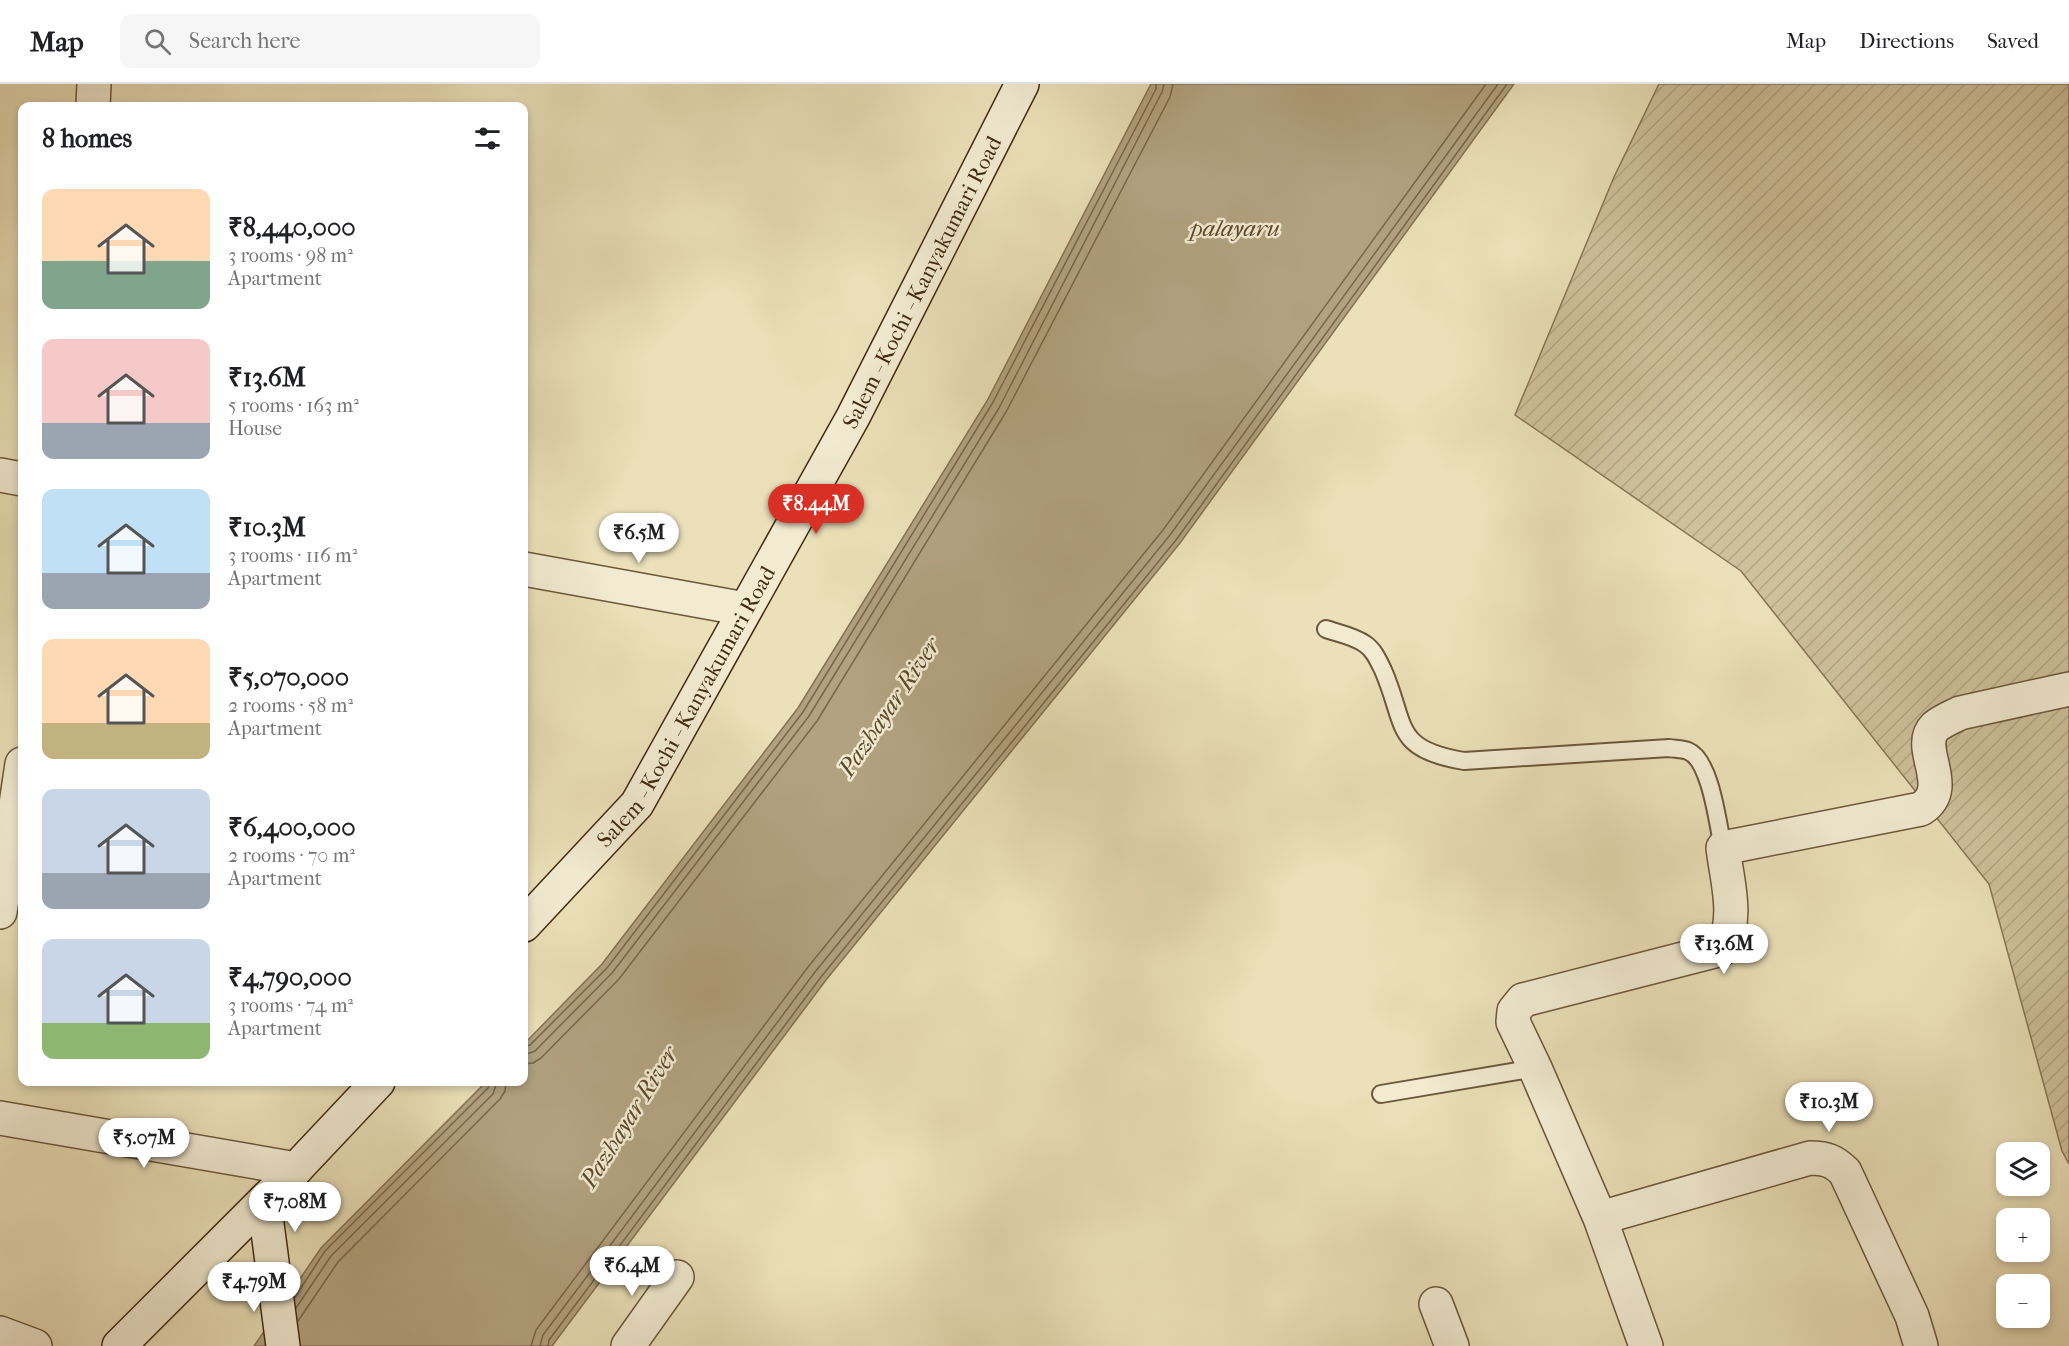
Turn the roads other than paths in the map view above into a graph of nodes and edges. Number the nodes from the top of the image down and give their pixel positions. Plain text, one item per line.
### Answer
1 (94, 84) edge
2 (1022, 84) edge
3 (93, 102) edge
4 (0, 475) edge
5 (18, 478) edge
6 (528, 570) edge
7 (746, 609) junction
8 (1326, 629) dead end
9 (2069, 689) edge
10 (18, 791) edge
11 (1723, 848) junction
12 (0, 912) edge
13 (528, 922) edge
14 (1535, 1068) junction
15 (374, 1086) edge
16 (1382, 1094) dead end
17 (0, 1118) edge
18 (296, 1169) junction
19 (264, 1201) junction
20 (1600, 1218) junction
21 (677, 1277) dead end
22 (1436, 1304) dead end
23 (0, 1333) edge
24 (35, 1346) edge
25 (119, 1346) edge
26 (283, 1346) edge
27 (628, 1346) edge
28 (1452, 1346) edge
29 (1646, 1346) edge
30 (1922, 1346) edge

1 - 3 street
2 - 7 street, Salem - Kochi - Kanyakumari Road
4 - 5 street
6 - 7 street
7 - 13 street, Salem - Kochi - Kanyakumari Road
8 - 11 lane
9 - 11 street
10 - 12 street
11 - 14 street
14 - 16 lane
14 - 20 street
15 - 18 street
17 - 18 street
18 - 19 street
19 - 25 street
19 - 26 street
20 - 29 street
20 - 30 street
21 - 27 street
22 - 28 street
23 - 24 street

